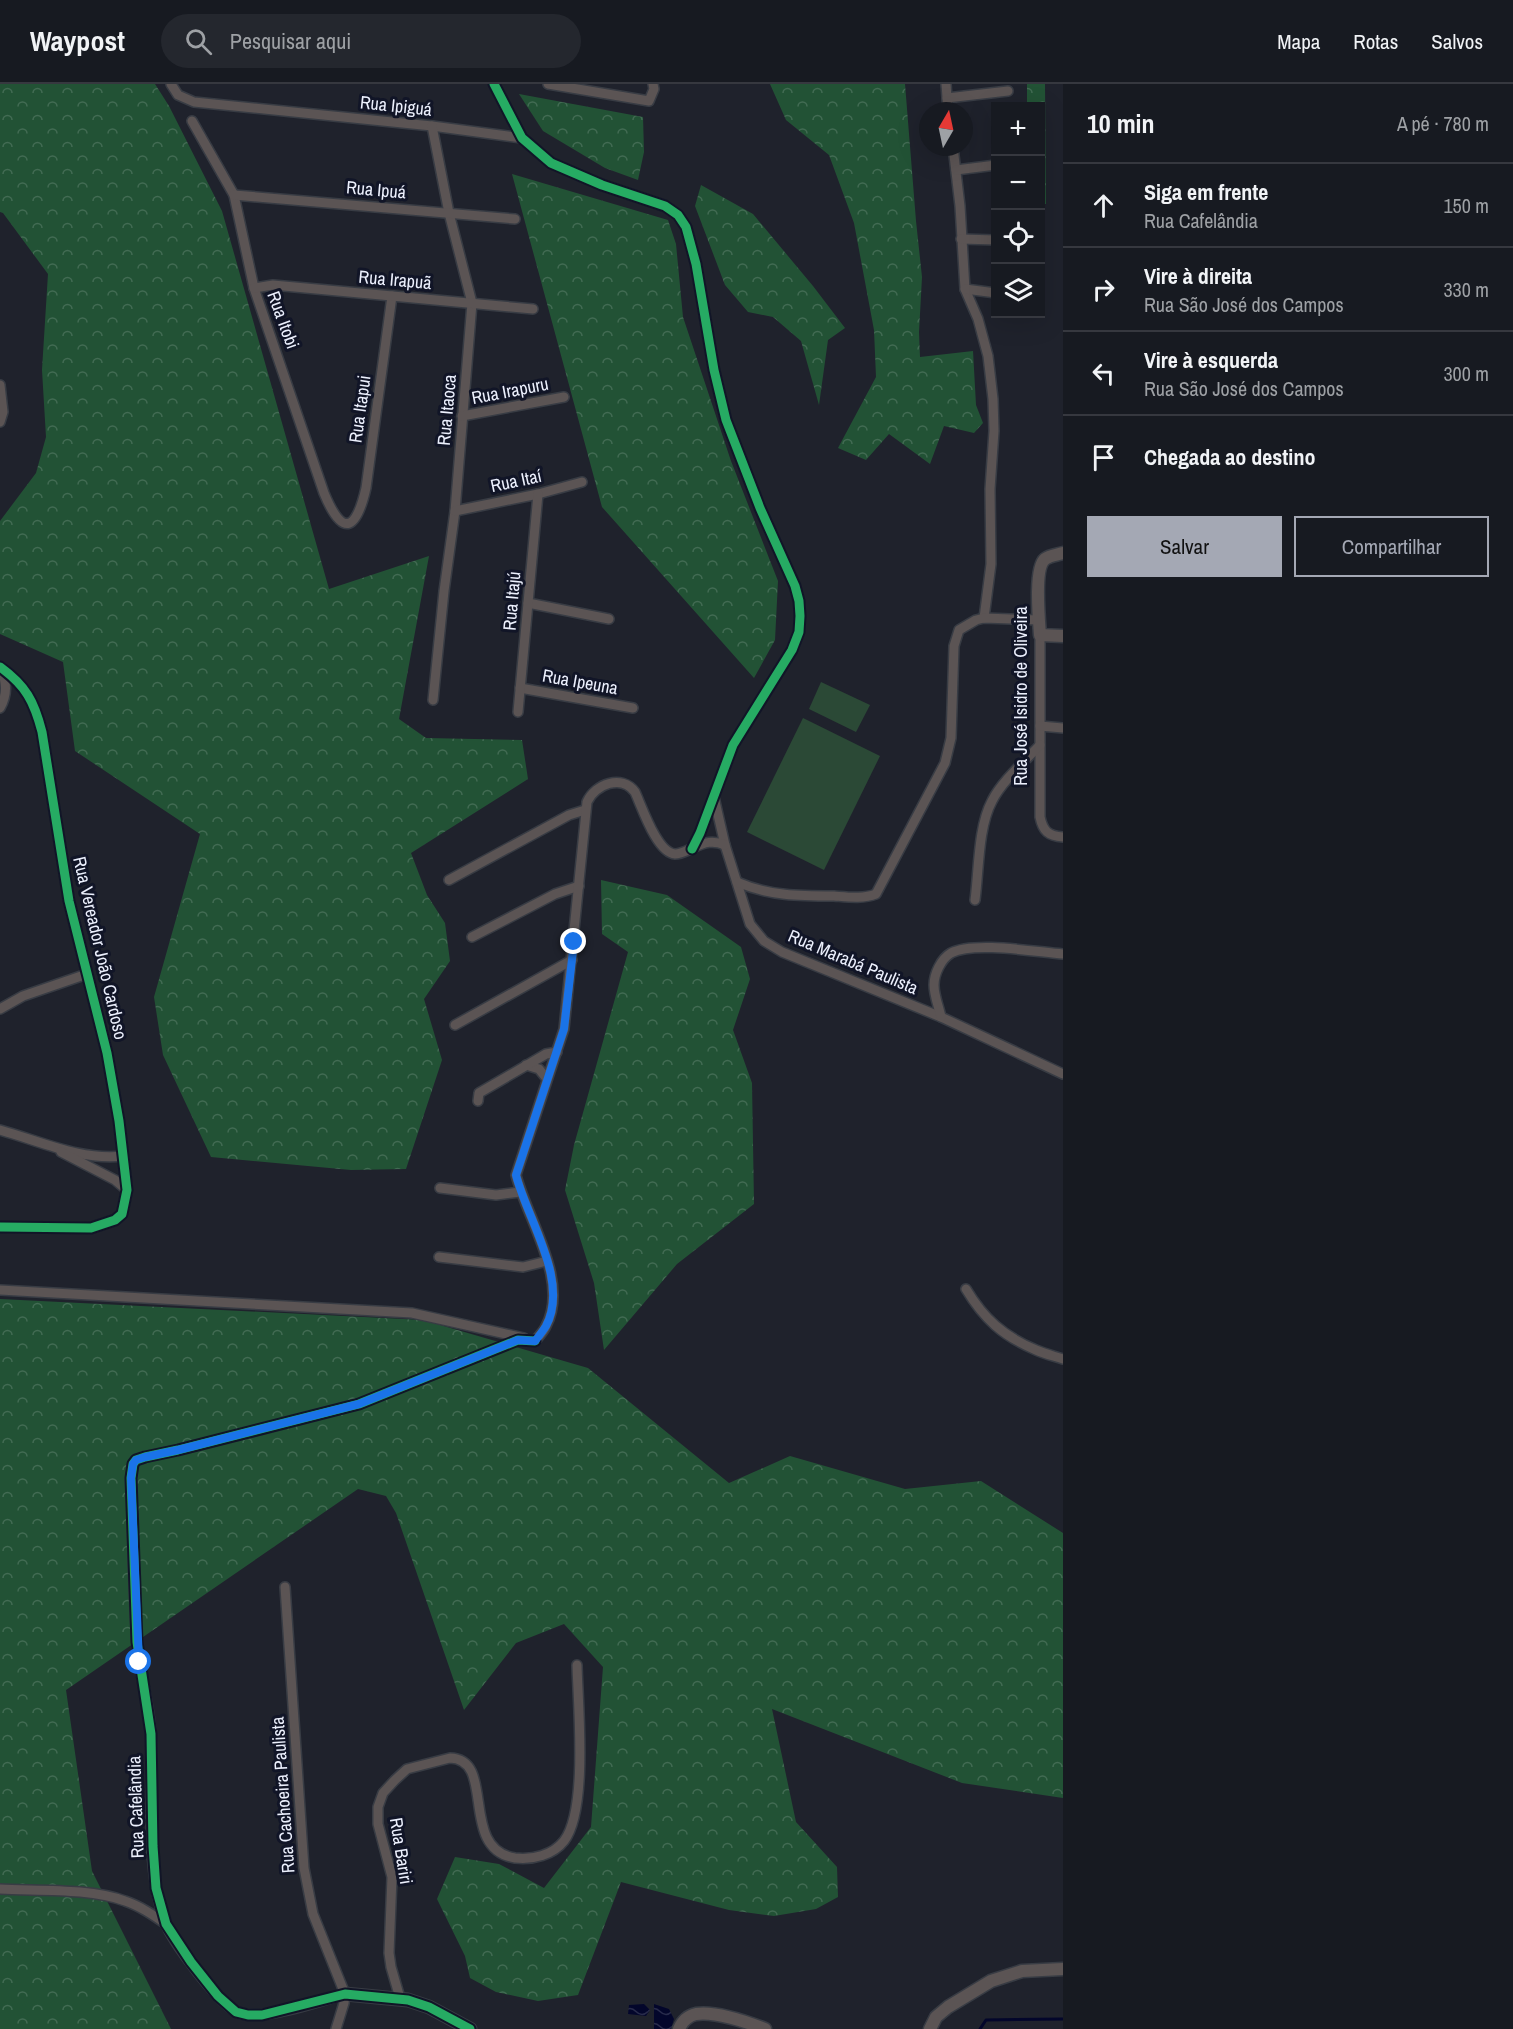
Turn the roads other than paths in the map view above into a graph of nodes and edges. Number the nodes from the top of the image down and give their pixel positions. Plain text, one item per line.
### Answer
1 (171, 84) edge
2 (494, 84) edge
3 (548, 84) edge
4 (653, 84) edge
5 (946, 84) edge
6 (1008, 92) dead end
7 (947, 98) junction
8 (947, 102) edge
9 (192, 121) dead end
10 (432, 126) junction
11 (522, 138) junction
12 (954, 156) edge
13 (991, 166) edge
14 (956, 170) junction
15 (234, 195) junction
16 (449, 213) junction
17 (515, 219) dead end
18 (961, 240) junction
19 (991, 240) edge
20 (254, 288) junction
21 (965, 289) junction
22 (991, 292) edge
23 (392, 296) junction
24 (472, 303) junction
25 (533, 309) dead end
26 (0, 385) edge
27 (564, 397) dead end
28 (462, 416) junction
29 (0, 422) edge
30 (582, 482) dead end
31 (537, 494) junction
32 (455, 510) junction
33 (350, 523) joint
34 (1063, 553) edge
35 (528, 603) junction
36 (984, 618) junction
37 (609, 619) dead end
38 (1039, 620) junction
39 (1040, 635) junction
40 (1063, 636) edge
41 (1, 667) edge
42 (520, 688) junction
43 (433, 700) dead end
44 (0, 708) edge
45 (633, 708) dead end
46 (518, 711) dead end
47 (1040, 726) junction
48 (1063, 728) edge
49 (1040, 745) junction
50 (714, 795) junction
51 (585, 810) junction
52 (1063, 837) edge
53 (725, 845) junction
54 (692, 849) junction
55 (449, 880) dead end
56 (737, 882) junction
57 (579, 886) junction
58 (975, 900) dead end
59 (472, 937) dead end
60 (1063, 954) edge
61 (573, 960) junction
62 (87, 974) junction
63 (0, 1009) edge
64 (941, 1017) junction
65 (455, 1025) dead end
66 (557, 1052) junction
67 (526, 1065) junction
68 (1063, 1074) edge
69 (547, 1079) junction
70 (478, 1101) dead end
71 (0, 1130) edge
72 (51, 1146) junction
73 (123, 1156) junction
74 (440, 1188) dead end
75 (127, 1190) junction
76 (520, 1192) junction
77 (0, 1227) edge
78 (439, 1257) dead end
79 (548, 1261) junction
80 (966, 1289) dead end
81 (0, 1290) edge
82 (535, 1341) junction
83 (1063, 1359) edge
84 (285, 1587) dead end
85 (577, 1665) dead end
86 (0, 1890) edge
87 (166, 1924) junction
88 (1063, 1970) edge
89 (345, 1994) junction
90 (400, 1998) junction
91 (336, 2029) edge
92 (470, 2029) edge
93 (679, 2029) edge
94 (765, 2029) edge
95 (930, 2029) edge

1 - 10 street, Rua Ipiguá
2 - 11 street
3 - 4 street
5 - 7 street
6 - 7 street
7 - 8 street
9 - 15 street, Rua Itobi
10 - 11 street, Rua Ipiguá
10 - 16 street, Rua Itaoca
11 - 50 street
12 - 14 street
13 - 14 street
14 - 18 street
15 - 16 street, Rua Ipuá
15 - 20 street, Rua Itobi
16 - 17 street, Rua Ipuá
16 - 24 street, Rua Itaoca
18 - 19 street
18 - 21 street
20 - 23 street, Rua Irapuã
20 - 33 street, Rua Itobi
21 - 22 street
21 - 36 street
23 - 24 street, Rua Irapuã
23 - 33 street, Rua Itapui
24 - 25 street, Rua Irapuã
24 - 28 street, Rua Itaoca
26 - 29 street
27 - 28 street, Rua Irapuru
28 - 32 street, Rua Itaoca
30 - 31 street, Rua Itaí
31 - 32 street, Rua Itaí
31 - 35 street, Rua Itajú
32 - 43 street, Rua Itaoca
34 - 38 street, Rua José Isidro de Oliveira
35 - 37 street
35 - 42 street, Rua Itajú
36 - 38 street
36 - 56 street
38 - 39 street, Rua José Isidro de Oliveira
39 - 40 street
39 - 47 street, Rua José Isidro de Oliveira
41 - 44 street
41 - 62 street, Rua Vereador João Cardoso
42 - 45 street, Rua Ipeuna
42 - 46 street, Rua Itajú
47 - 48 street
47 - 49 street, Rua José Isidro de Oliveira
49 - 52 street, Rua José Isidro de Oliveira
49 - 58 street
50 - 53 street, Rua Marabá Paulista
50 - 54 street
51 - 54 street
51 - 55 street
51 - 57 street
53 - 54 street
53 - 56 street, Rua Marabá Paulista
56 - 64 street, Rua Marabá Paulista
57 - 59 street
57 - 61 street
60 - 64 street
61 - 65 street
61 - 66 street
62 - 63 street
62 - 73 street, Rua Vereador João Cardoso
64 - 68 street, Rua Marabá Paulista
66 - 67 street
66 - 69 street
67 - 69 street
67 - 70 street
69 - 76 street
71 - 72 street
72 - 73 street
72 - 75 street
73 - 75 street, Rua Vereador João Cardoso
74 - 76 street
75 - 77 street, Rua Vereador João Cardoso
76 - 79 street
78 - 79 street
79 - 82 street
80 - 83 street
81 - 82 street
82 - 87 street, Rua Cafelândia
84 - 89 street, Rua Cachoeira Paulista
85 - 90 street, Rua Bariri
86 - 87 street, Rua Cafelândia
87 - 89 street, Rua Cafelândia
88 - 95 street
89 - 90 street
89 - 91 street
90 - 92 street
93 - 94 street

